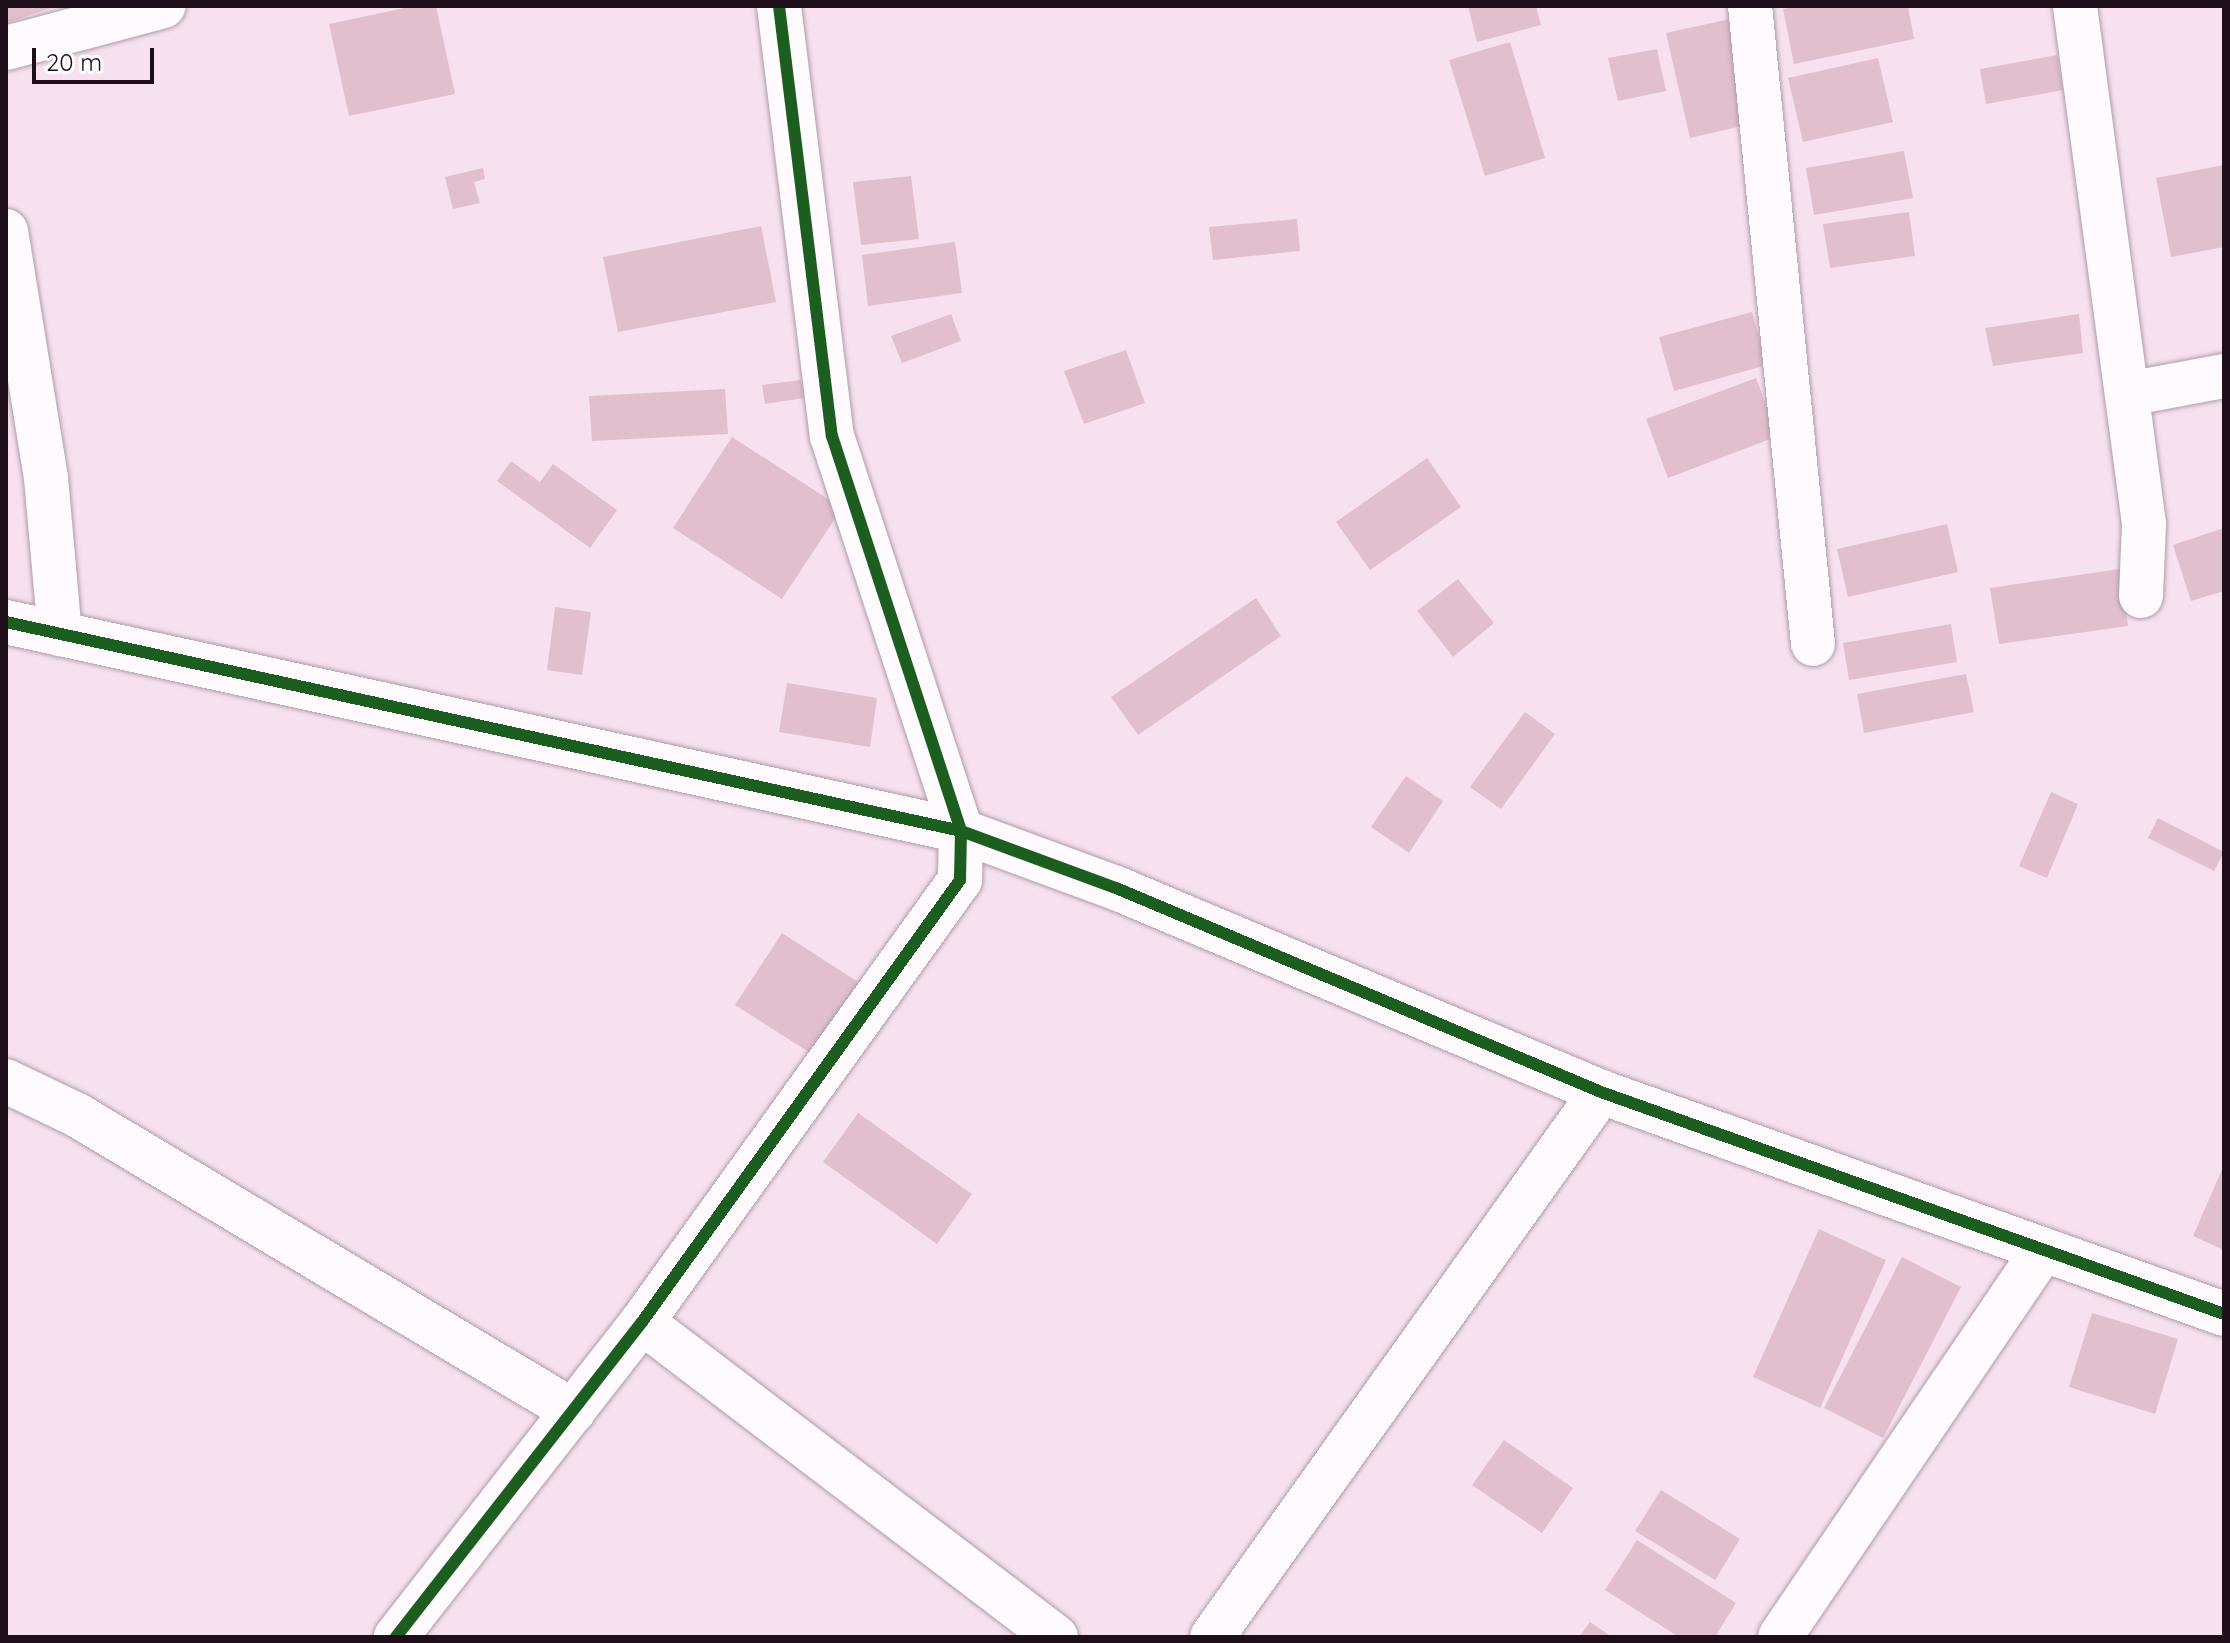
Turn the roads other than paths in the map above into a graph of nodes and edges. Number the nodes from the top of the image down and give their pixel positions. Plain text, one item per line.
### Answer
1 (164, 6) edge
2 (779, 6) edge
3 (1750, 6) edge
4 (2075, 6) edge
5 (6, 48) edge
6 (6, 231) edge
7 (2224, 376) edge
8 (2127, 394) junction
9 (2141, 596) dead end
10 (9, 631) edge
11 (60, 634) junction
12 (1813, 644) dead end
13 (961, 831) junction
14 (6, 1081) edge
15 (1601, 1092) junction
16 (2042, 1252) junction
17 (2224, 1314) edge
18 (642, 1322) junction
19 (573, 1411) junction
20 (396, 1637) edge
21 (1056, 1637) edge
22 (1212, 1637) edge
23 (1780, 1637) edge

1 - 5 street
2 - 13 street
3 - 12 street
4 - 8 street
6 - 11 street
7 - 8 street
8 - 9 street
10 - 11 street
11 - 13 street
13 - 15 street
13 - 18 street
14 - 19 street
15 - 16 street
15 - 22 street
16 - 17 street
16 - 23 street
18 - 19 street
18 - 21 street
19 - 20 street

